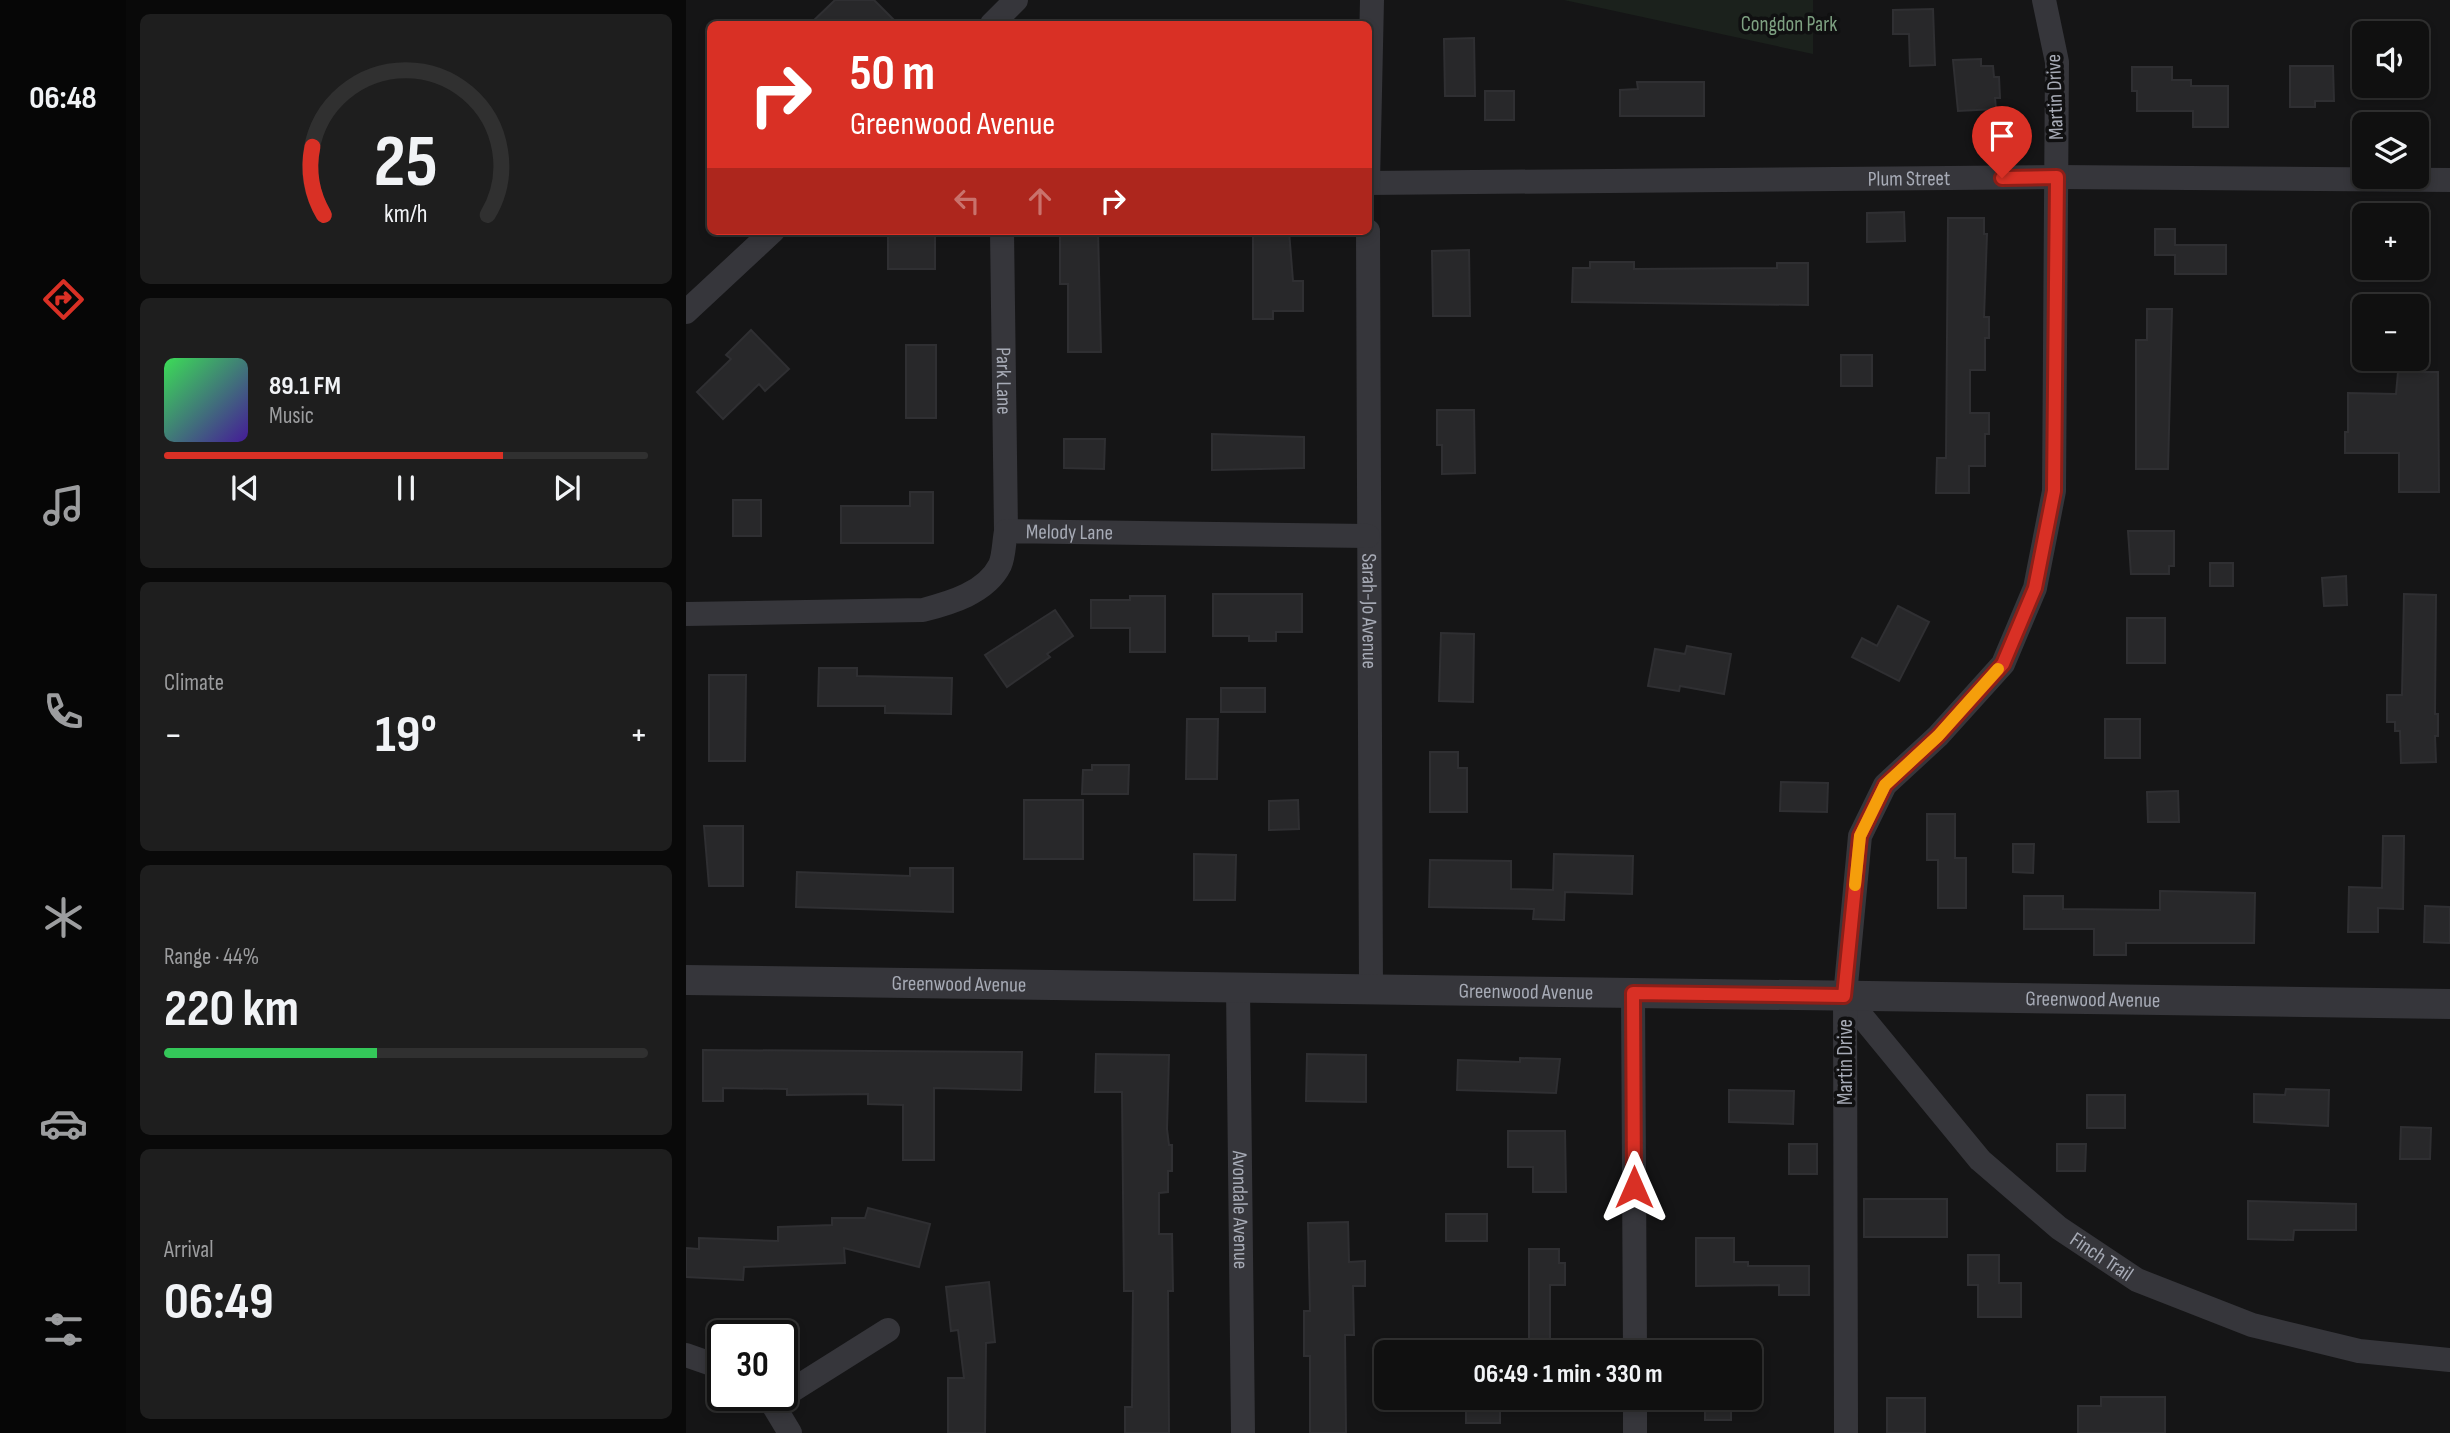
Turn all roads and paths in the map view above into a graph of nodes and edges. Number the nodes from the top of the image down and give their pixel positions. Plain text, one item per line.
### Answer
1 (1016, 0) edge
2 (1372, 0) edge
3 (2044, 0) edge
4 (995, 21) edge
5 (1372, 21) edge
6 (2057, 177) junction
7 (2450, 180) edge
8 (1372, 183) edge
9 (769, 235) edge
10 (1002, 235) edge
11 (1368, 235) edge
12 (686, 312) edge
13 (1006, 531) junction
14 (1368, 536) junction
15 (686, 614) edge
16 (686, 980) edge
17 (1238, 988) junction
18 (1371, 989) junction
19 (1633, 993) junction
20 (1844, 996) junction
21 (2450, 1004) edge
22 (888, 1330) dead end
23 (1635, 1340) edge
24 (686, 1355) edge
25 (2450, 1360) edge
26 (707, 1362) edge
27 (798, 1381) edge
28 (1635, 1410) edge
29 (775, 1411) edge
30 (790, 1433) edge
31 (1243, 1433) edge
32 (1635, 1433) edge
33 (1846, 1433) edge

1 - 4 street
2 - 5 street
3 - 6 street, Martin Drive
6 - 7 street, Plum Street
6 - 8 street, Plum Street
6 - 20 street, Martin Drive
9 - 12 street
10 - 13 street, Park Lane
11 - 14 street, Sarah-Jo Avenue
13 - 14 street, Melody Lane
13 - 15 street, Melody Lane
14 - 18 street, Sarah-Jo Avenue
16 - 17 street, Greenwood Avenue
17 - 18 street, Greenwood Avenue
17 - 31 street, Avondale Avenue
18 - 19 street, Greenwood Avenue
19 - 20 street, Greenwood Avenue
19 - 23 street
20 - 21 street, Greenwood Avenue
20 - 25 street, Finch Trail
20 - 33 street, Martin Drive
22 - 27 street
24 - 26 street
28 - 32 street
29 - 30 street

